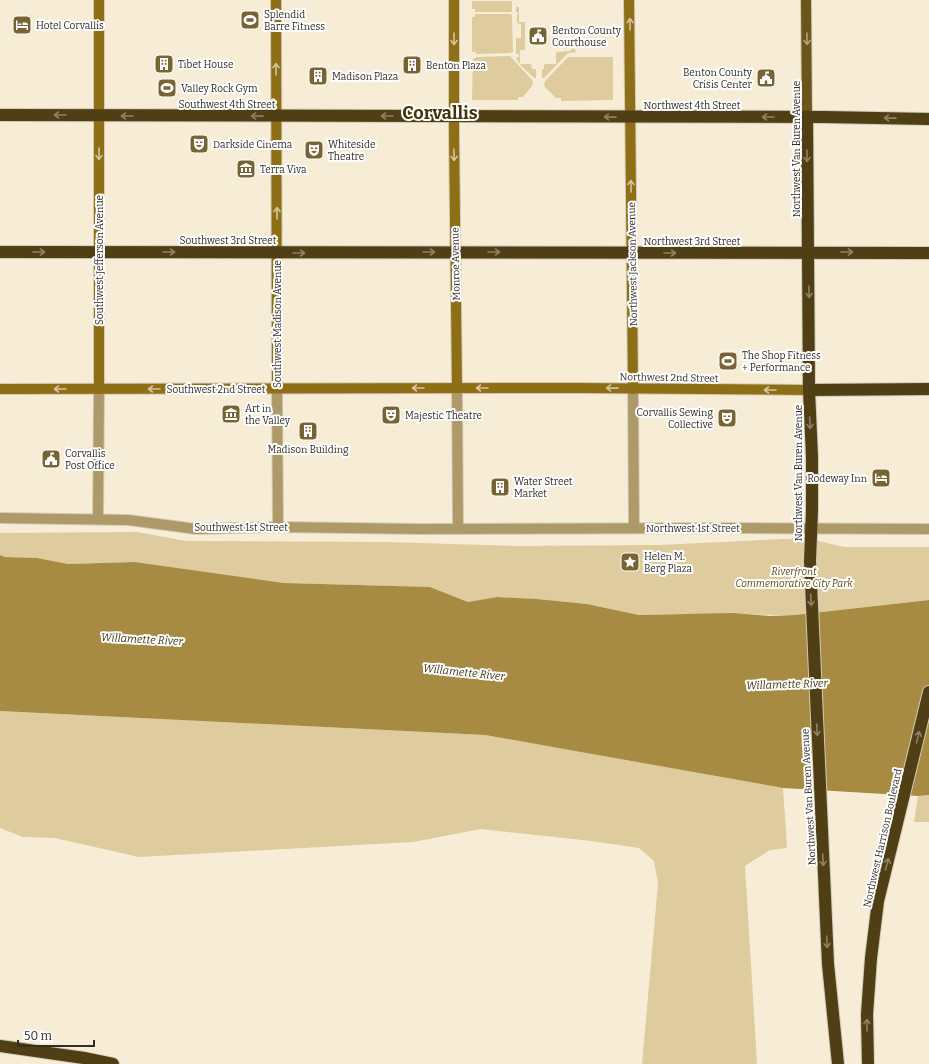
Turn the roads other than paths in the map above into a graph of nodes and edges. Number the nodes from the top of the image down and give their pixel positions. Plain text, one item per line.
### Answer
1 (99, 0) edge
2 (276, 0) edge
3 (454, 0) edge
4 (630, 0) edge
5 (806, 0) edge
6 (0, 115) edge
7 (99, 115) junction
8 (276, 116) junction
9 (454, 116) junction
10 (630, 117) junction
11 (808, 117) junction
12 (929, 119) edge
13 (0, 252) edge
14 (100, 252) junction
15 (276, 252) junction
16 (455, 252) junction
17 (632, 253) junction
18 (808, 253) junction
19 (929, 253) edge
20 (277, 388) junction
21 (457, 388) junction
22 (0, 389) edge
23 (100, 389) junction
24 (633, 389) junction
25 (929, 389) edge
26 (809, 390) junction
27 (0, 518) edge
28 (98, 520) junction
29 (278, 527) junction
30 (458, 528) junction
31 (634, 528) junction
32 (811, 528) junction
33 (929, 529) edge
34 (929, 692) edge
35 (0, 1046) edge
36 (113, 1064) edge
37 (838, 1064) edge
38 (868, 1064) edge

1 - 7 street, Southwest Jefferson Avenue
8 -> 2 street, Southwest Madison Avenue
3 -> 9 street, Monroe Avenue
10 -> 4 street, Northwest Jackson Avenue
5 -> 11 main road, Northwest Van Buren Avenue
7 -> 6 highway, Southwest 4th Street
8 -> 7 highway, Southwest 4th Street
7 -> 14 street, Southwest Jefferson Avenue
9 -> 8 highway, Southwest 4th Street
15 -> 8 street, Southwest Madison Avenue
10 -> 9 highway, Northwest 4th Street
9 -> 16 street, Monroe Avenue
11 -> 10 highway, Northwest 4th Street
17 -> 10 street, Northwest Jackson Avenue
12 -> 11 highway, Northwest 4th Street
11 -> 18 highway, Northwest Van Buren Avenue
13 -> 14 highway, Southwest 3rd Street
14 -> 15 highway, Southwest 3rd Street
14 - 23 street, Southwest Jefferson Avenue
15 -> 16 highway, Southwest 3rd Street
15 - 20 street, Southwest Madison Avenue
16 -> 17 highway, Northwest 3rd Street
16 - 21 street, Monroe Avenue
17 -> 18 highway, Northwest 3rd Street
17 - 24 street, Northwest Jackson Avenue
18 -> 19 highway, Northwest 3rd Street
18 -> 26 highway, Northwest Van Buren Avenue
21 -> 20 street, Southwest 2nd Street
20 -> 23 street, Southwest 2nd Street
20 - 29 street, Southwest Madison Avenue
24 -> 21 street, Northwest 2nd Street
21 - 30 street, Monroe Avenue
23 -> 22 street, Southwest 2nd Street
23 - 28 street, Southwest Jefferson Avenue
26 -> 24 street, Northwest 2nd Street
24 - 31 street, Northwest Jackson Avenue
25 - 26 highway, Northwest 2nd Street
26 -> 32 highway, Northwest Van Buren Avenue
27 - 28 street, Southwest 1st Street
28 - 29 street, Southwest 1st Street
29 - 30 street, Southwest 1st Street
30 - 31 street, Northwest 1st Street
31 - 32 street, Northwest 1st Street
32 - 33 street, Northwest 1st Street
32 -> 37 highway, Northwest Van Buren Avenue
38 -> 34 highway, Northwest Harrison Boulevard
35 - 36 highway

